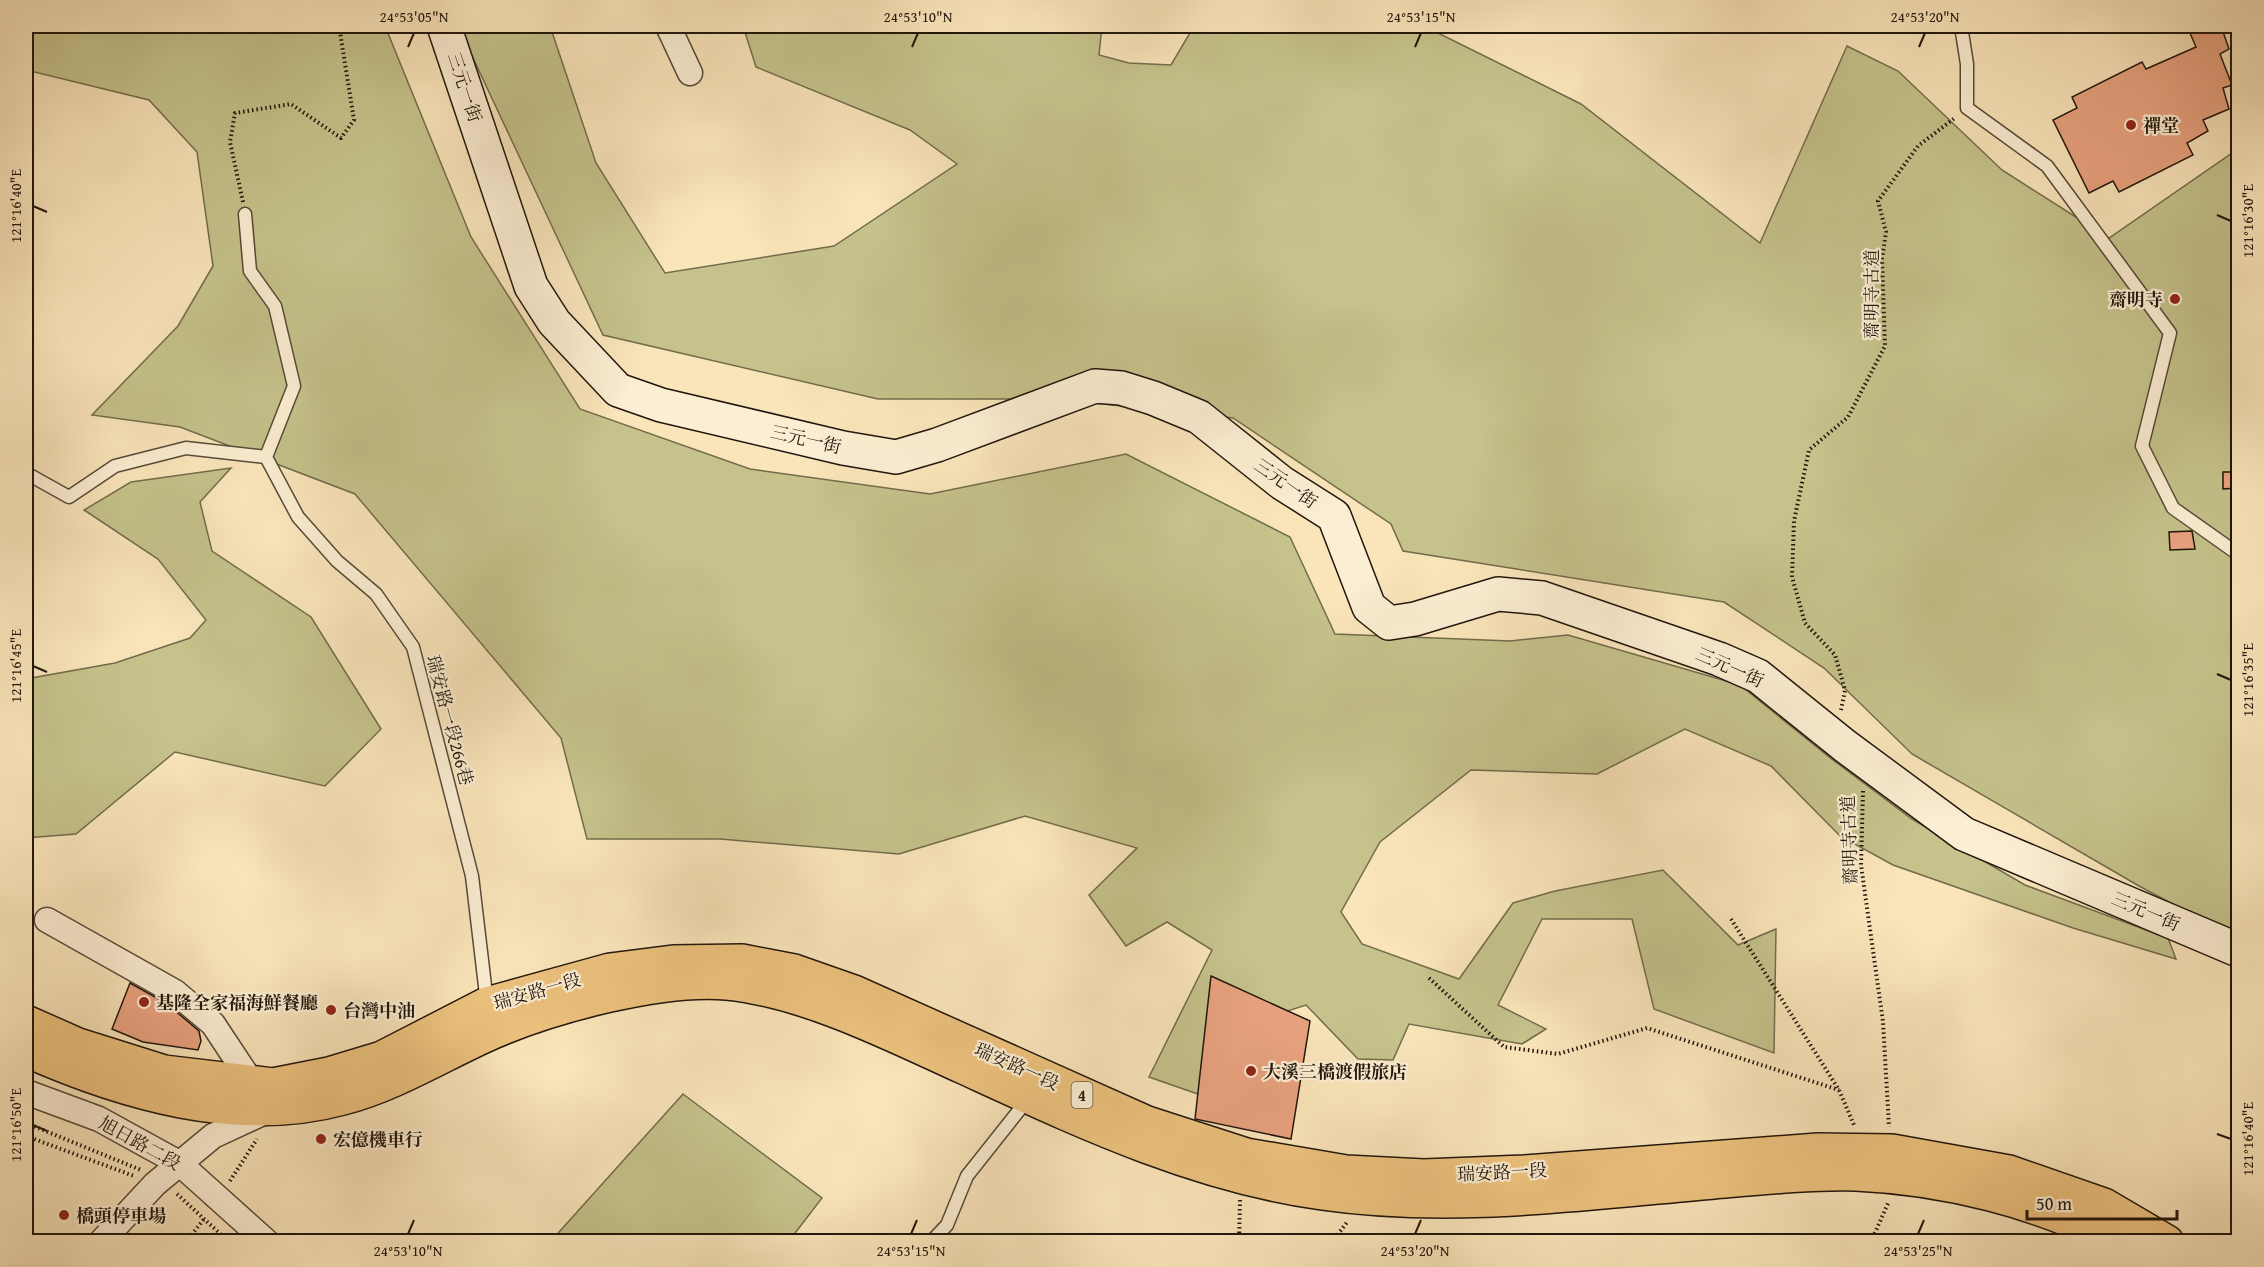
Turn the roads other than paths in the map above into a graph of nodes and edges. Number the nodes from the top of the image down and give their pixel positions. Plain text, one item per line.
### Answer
1 (444, 26) edge
2 (668, 26) edge
3 (1961, 26) edge
4 (690, 73) dead end
5 (245, 214) road end
6 (266, 457) junction
7 (26, 473) edge
8 (2238, 554) edge
9 (47, 920) dead end
10 (2238, 950) edge
11 (487, 1004) junction
12 (26, 1022) edge
13 (26, 1050) edge
14 (1033, 1086) junction
15 (26, 1092) edge
16 (257, 1096) junction
17 (1885, 1160) junction
18 (179, 1163) junction
19 (101, 1242) edge
20 (267, 1242) edge
21 (931, 1242) edge
22 (2118, 1242) edge
23 (2167, 1242) edge

1 - 10 street, 三元一街
2 - 4 street
3 - 8 lane
5 - 6 lane
6 - 7 lane
6 - 11 lane, 瑞安路一段266巷
9 - 16 street
11 - 14 main road, 瑞安路一段 / 4
11 - 16 main road, 瑞安路一段 / 4
12 - 16 main road, 瑞安路一段 / 4
13 - 16 main road, 瑞安路一段 / 4
14 - 16 main road, 瑞安路一段 / 4
14 - 17 main road, 瑞安路一段 / 4
14 - 17 main road, 瑞安路一段 / 4
14 - 21 lane
15 - 18 street, 旭日路二段
16 - 18 street
17 - 22 main road, 瑞安路一段 / 4
17 - 23 main road, 瑞安路一段 / 4
18 - 19 street
18 - 20 street, 旭日路二段

